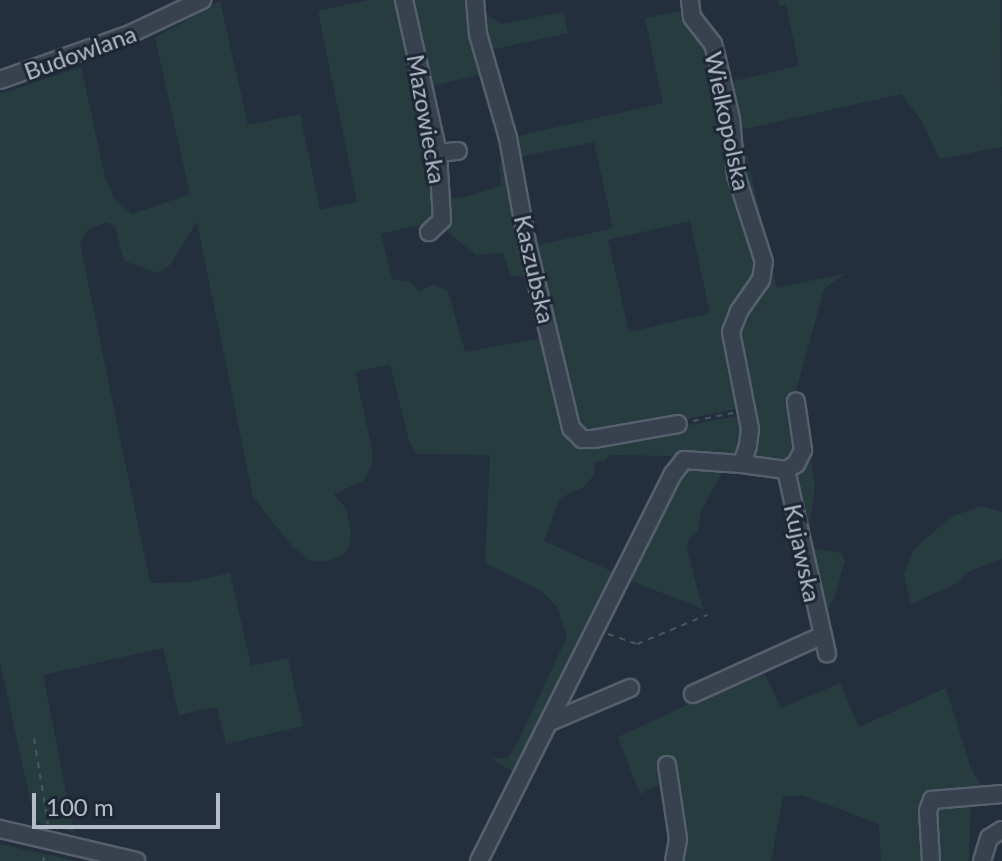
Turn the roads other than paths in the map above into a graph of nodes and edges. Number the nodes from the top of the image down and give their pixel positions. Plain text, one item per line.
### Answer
1 (202, 0) edge
2 (404, 0) edge
3 (475, 0) edge
4 (690, 0) edge
5 (0, 80) edge
6 (458, 151) dead end
7 (438, 153) junction
8 (429, 232) dead end
9 (796, 402) dead end
10 (678, 424) road end
11 (742, 464) junction
12 (786, 470) junction
13 (821, 636) junction
14 (827, 653) dead end
15 (630, 688) dead end
16 (693, 694) dead end
17 (550, 722) junction
18 (667, 765) dead end
19 (1002, 794) edge
20 (0, 829) edge
21 (1002, 830) edge
22 (43, 853) edge
23 (136, 861) edge
24 (479, 861) edge
25 (674, 861) edge
26 (931, 861) edge
27 (982, 861) edge

1 - 5 street, Budowlana
2 - 7 street, Mazowiecka
3 - 10 street, Kaszubska
4 - 11 street, Wielkopolska
6 - 7 street
7 - 8 street, Mazowiecka
9 - 12 street, Kujawska
11 - 12 street, Kujawska
11 - 17 street
12 - 13 street, Kujawska
13 - 14 street, Kujawska
13 - 16 street, Kujawska
15 - 17 street
17 - 24 street
18 - 25 street
19 - 26 street
20 - 22 street
21 - 27 street
22 - 23 street

